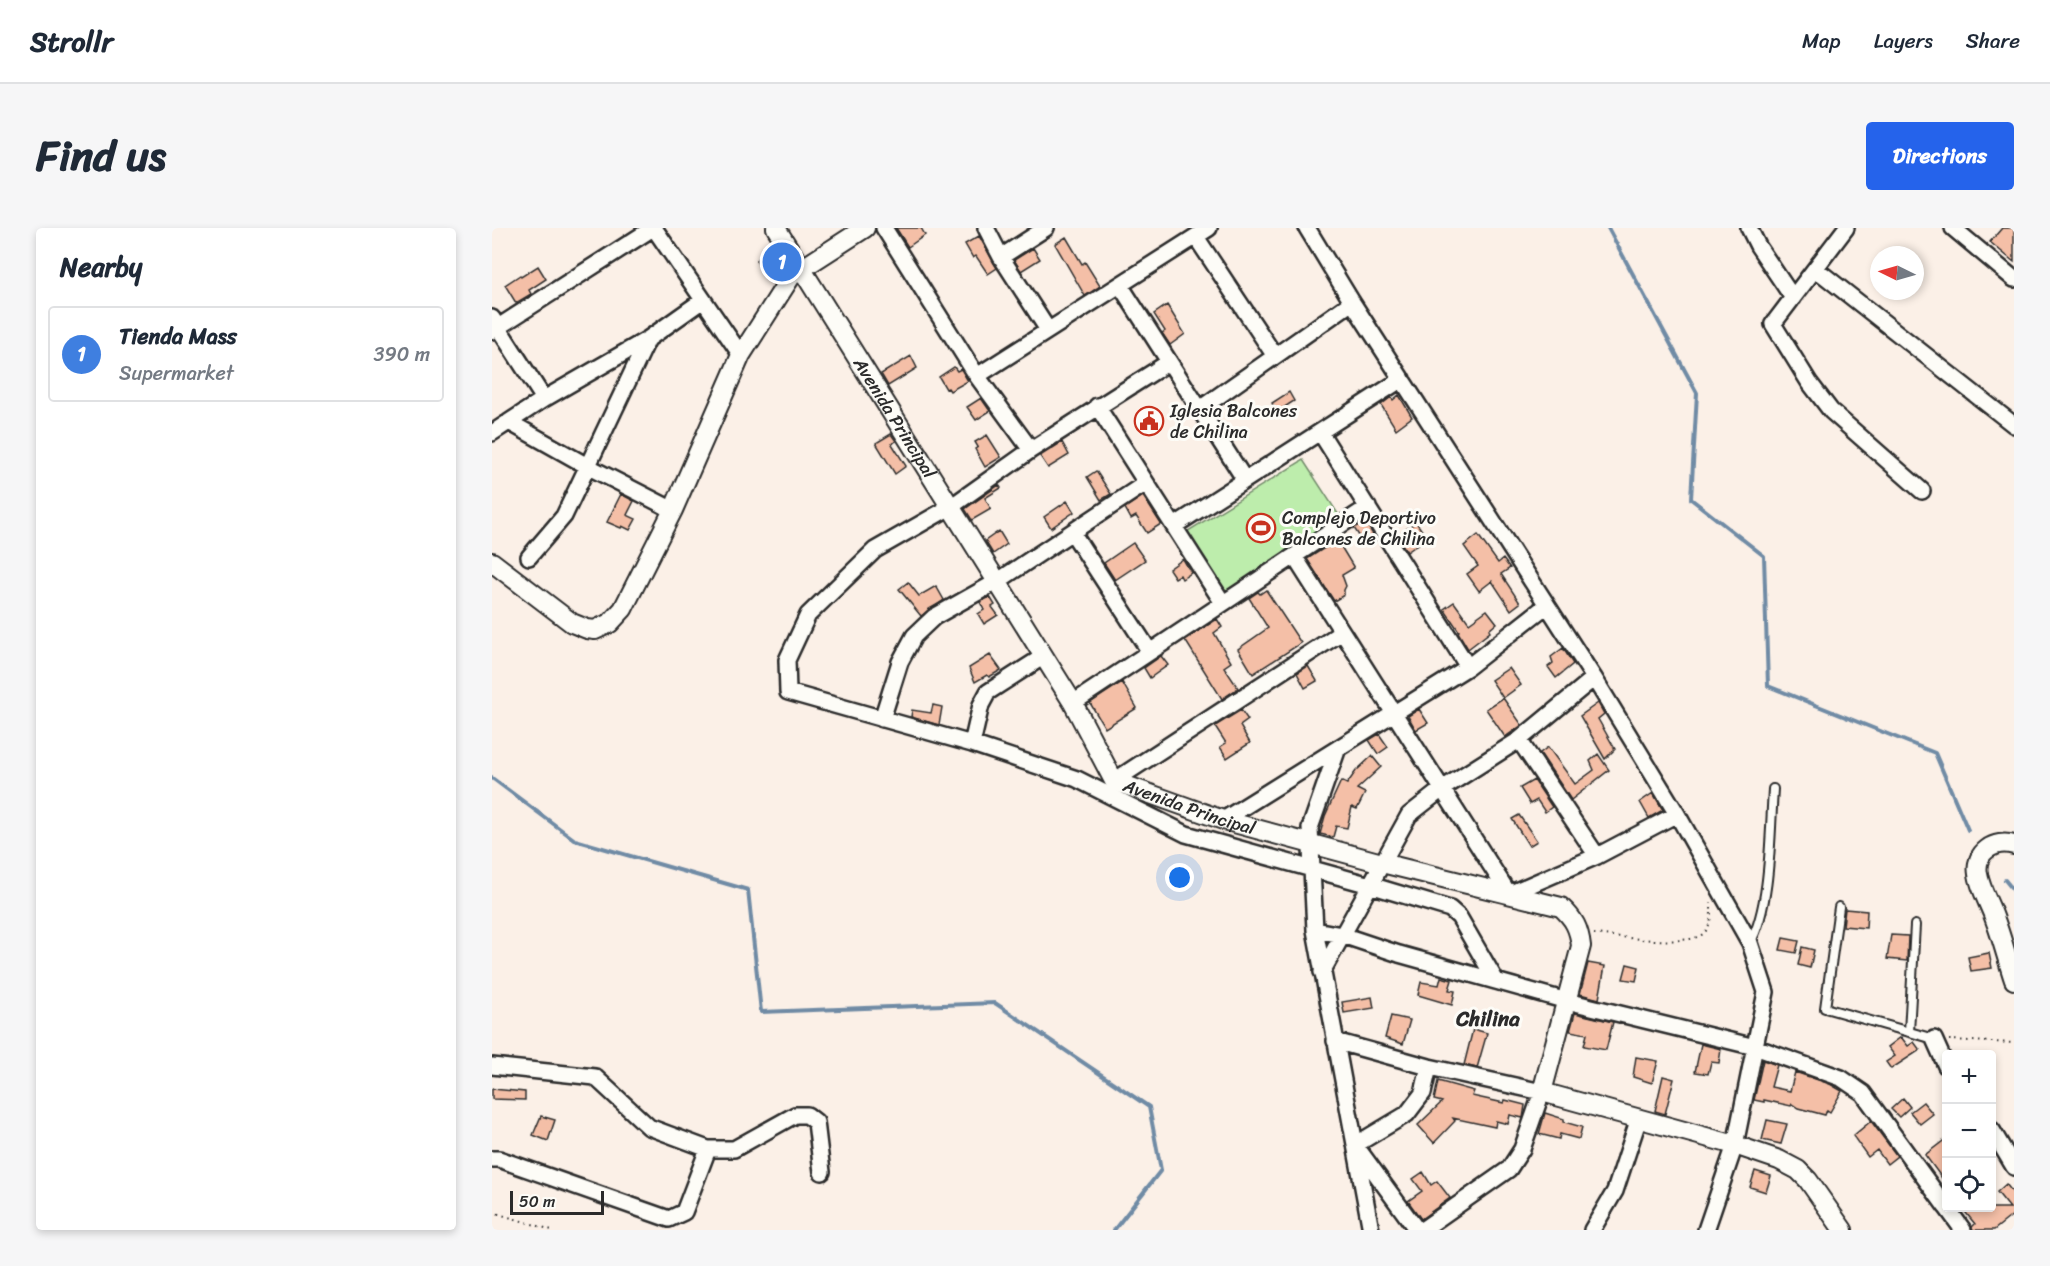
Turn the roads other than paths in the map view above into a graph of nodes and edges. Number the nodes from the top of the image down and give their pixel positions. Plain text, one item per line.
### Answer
1 (654, 228) edge
2 (776, 228) edge
3 (865, 228) edge
4 (884, 228) edge
5 (986, 228) edge
6 (1046, 228) edge
7 (1209, 228) edge
8 (1307, 228) edge
9 (1749, 228) edge
10 (1846, 228) edge
11 (1953, 228) edge
12 (1196, 237) junction
13 (1001, 257) junction
14 (801, 269) junction
15 (1816, 269) junction
16 (2014, 279) edge
17 (1120, 285) junction
18 (1793, 298) junction
19 (703, 300) junction
20 (1352, 302) junction
21 (494, 325) edge
22 (1048, 330) junction
23 (648, 339) junction
24 (741, 355) junction
25 (1275, 356) junction
26 (1170, 362) junction
27 (976, 376) junction
28 (1402, 379) junction
29 (544, 399) junction
30 (1097, 406) junction
31 (1200, 409) junction
32 (509, 422) junction
33 (2014, 425) edge
34 (1320, 432) junction
35 (492, 433) edge
36 (1031, 450) junction
37 (589, 467) junction
38 (1245, 480) junction
39 (1146, 483) junction
40 (1922, 491) dead end
41 (952, 506) junction
42 (1368, 507) junction
43 (674, 510) junction
44 (1174, 526) junction
45 (1072, 532) junction
46 (1294, 556) junction
47 (529, 557) dead end
48 (492, 562) edge
49 (998, 581) junction
50 (1223, 603) junction
51 (1547, 605) junction
52 (1342, 632) junction
53 (1150, 652) junction
54 (1044, 656) junction
55 (1468, 668) junction
56 (1594, 678) junction
57 (1073, 702) junction
58 (1394, 713) junction
59 (882, 719) junction
60 (1519, 740) junction
61 (972, 744) junction
62 (1338, 748) junction
63 (1114, 781) junction
64 (1442, 789) junction
65 (1773, 789) dead end
66 (1677, 814) junction
67 (1223, 819) junction
68 (1310, 842) junction
69 (2014, 845) edge
70 (1597, 856) junction
71 (1382, 863) junction
72 (1311, 868) junction
73 (1370, 885) junction
74 (1509, 894) junction
75 (1839, 907) dead end
76 (1914, 925) dead end
77 (1315, 930) junction
78 (1342, 935) junction
79 (1750, 943) junction
80 (1322, 972) junction
81 (2014, 980) edge
82 (1496, 981) junction
83 (1568, 1001) junction
84 (1909, 1032) junction
85 (1934, 1039) joint
86 (1335, 1041) junction
87 (1755, 1047) junction
88 (1942, 1056) edge
89 (492, 1066) edge
90 (1429, 1067) junction
91 (1542, 1092) junction
92 (1639, 1118) junction
93 (1996, 1137) edge
94 (1355, 1145) junction
95 (1735, 1145) junction
96 (708, 1149) junction
97 (492, 1159) edge
98 (2014, 1167) edge
99 (822, 1172) dead end
100 (1942, 1200) edge
101 (1950, 1212) edge
102 (1371, 1230) edge
103 (1417, 1230) edge
104 (1422, 1230) edge
105 (1592, 1230) edge
106 (1706, 1230) edge
107 (1843, 1230) edge
108 (1963, 1230) edge

1 - 19 street
1 - 21 street
2 - 14 street, Avenida Principal
3 - 14 street
4 - 27 street
5 - 13 street
6 - 13 street
7 - 12 street
8 - 20 street
9 - 18 street
10 - 15 street
11 - 16 street
12 - 17 street
12 - 25 street
13 - 22 street
14 - 24 street
14 - 41 street, Avenida Principal
15 - 18 street
15 - 33 street
17 - 22 street
17 - 26 street
18 - 40 street
19 - 23 street
19 - 24 street
20 - 25 street
20 - 28 street
21 - 29 street
22 - 27 street
23 - 29 street
23 - 37 street
24 - 43 street
25 - 31 street
26 - 30 street
26 - 31 street
27 - 36 street
28 - 34 street
28 - 51 street
29 - 32 street
30 - 36 street
30 - 39 street
31 - 38 street
32 - 35 street
32 - 37 street
34 - 38 street
34 - 42 street
36 - 41 street
37 - 43 street
37 - 47 street
38 - 44 street
39 - 44 street
39 - 45 street
41 - 49 street, Avenida Principal
41 - 59 street
42 - 46 street
42 - 55 street
43 - 48 street
44 - 50 street
45 - 49 street
45 - 53 street
46 - 50 street
46 - 52 street
49 - 54 street, Avenida Principal
49 - 59 street
50 - 53 street
51 - 55 street
51 - 56 street
52 - 58 street
52 - 63 street
53 - 57 street
54 - 57 street, Avenida Principal
54 - 61 street
55 - 58 street
56 - 60 street
56 - 66 street
57 - 63 street, Avenida Principal
58 - 62 street
58 - 64 street
59 - 61 street
60 - 64 street
60 - 70 street
61 - 72 street
62 - 67 street
62 - 68 street
63 - 67 street, Avenida Principal
64 - 71 street
64 - 74 street
65 - 79 lane
66 - 70 street
66 - 79 street
67 - 68 street, Avenida Principal
68 - 71 street, Avenida Principal
68 - 72 street
69 - 81 street
70 - 74 street
71 - 73 street
71 - 74 street, Avenida Principal
72 - 73 street
72 - 77 street
73 - 78 street
73 - 82 street
74 - 83 street, Avenida Principal
75 - 84 lane
76 - 84 lane
77 - 78 street
77 - 80 street
78 - 80 street
78 - 82 street
79 - 87 street
80 - 86 street
82 - 83 street
83 - 87 street
83 - 91 street
84 - 85 lane
85 - 88 street
86 - 90 street
86 - 94 street
87 - 95 street
87 - 100 street
89 - 96 street
90 - 91 street
90 - 94 street
91 - 92 street
91 - 104 street
92 - 95 street
92 - 105 street
93 - 98 street
94 - 102 street
94 - 103 street
95 - 106 street
95 - 107 street
96 - 97 street
96 - 99 street
101 - 108 street

